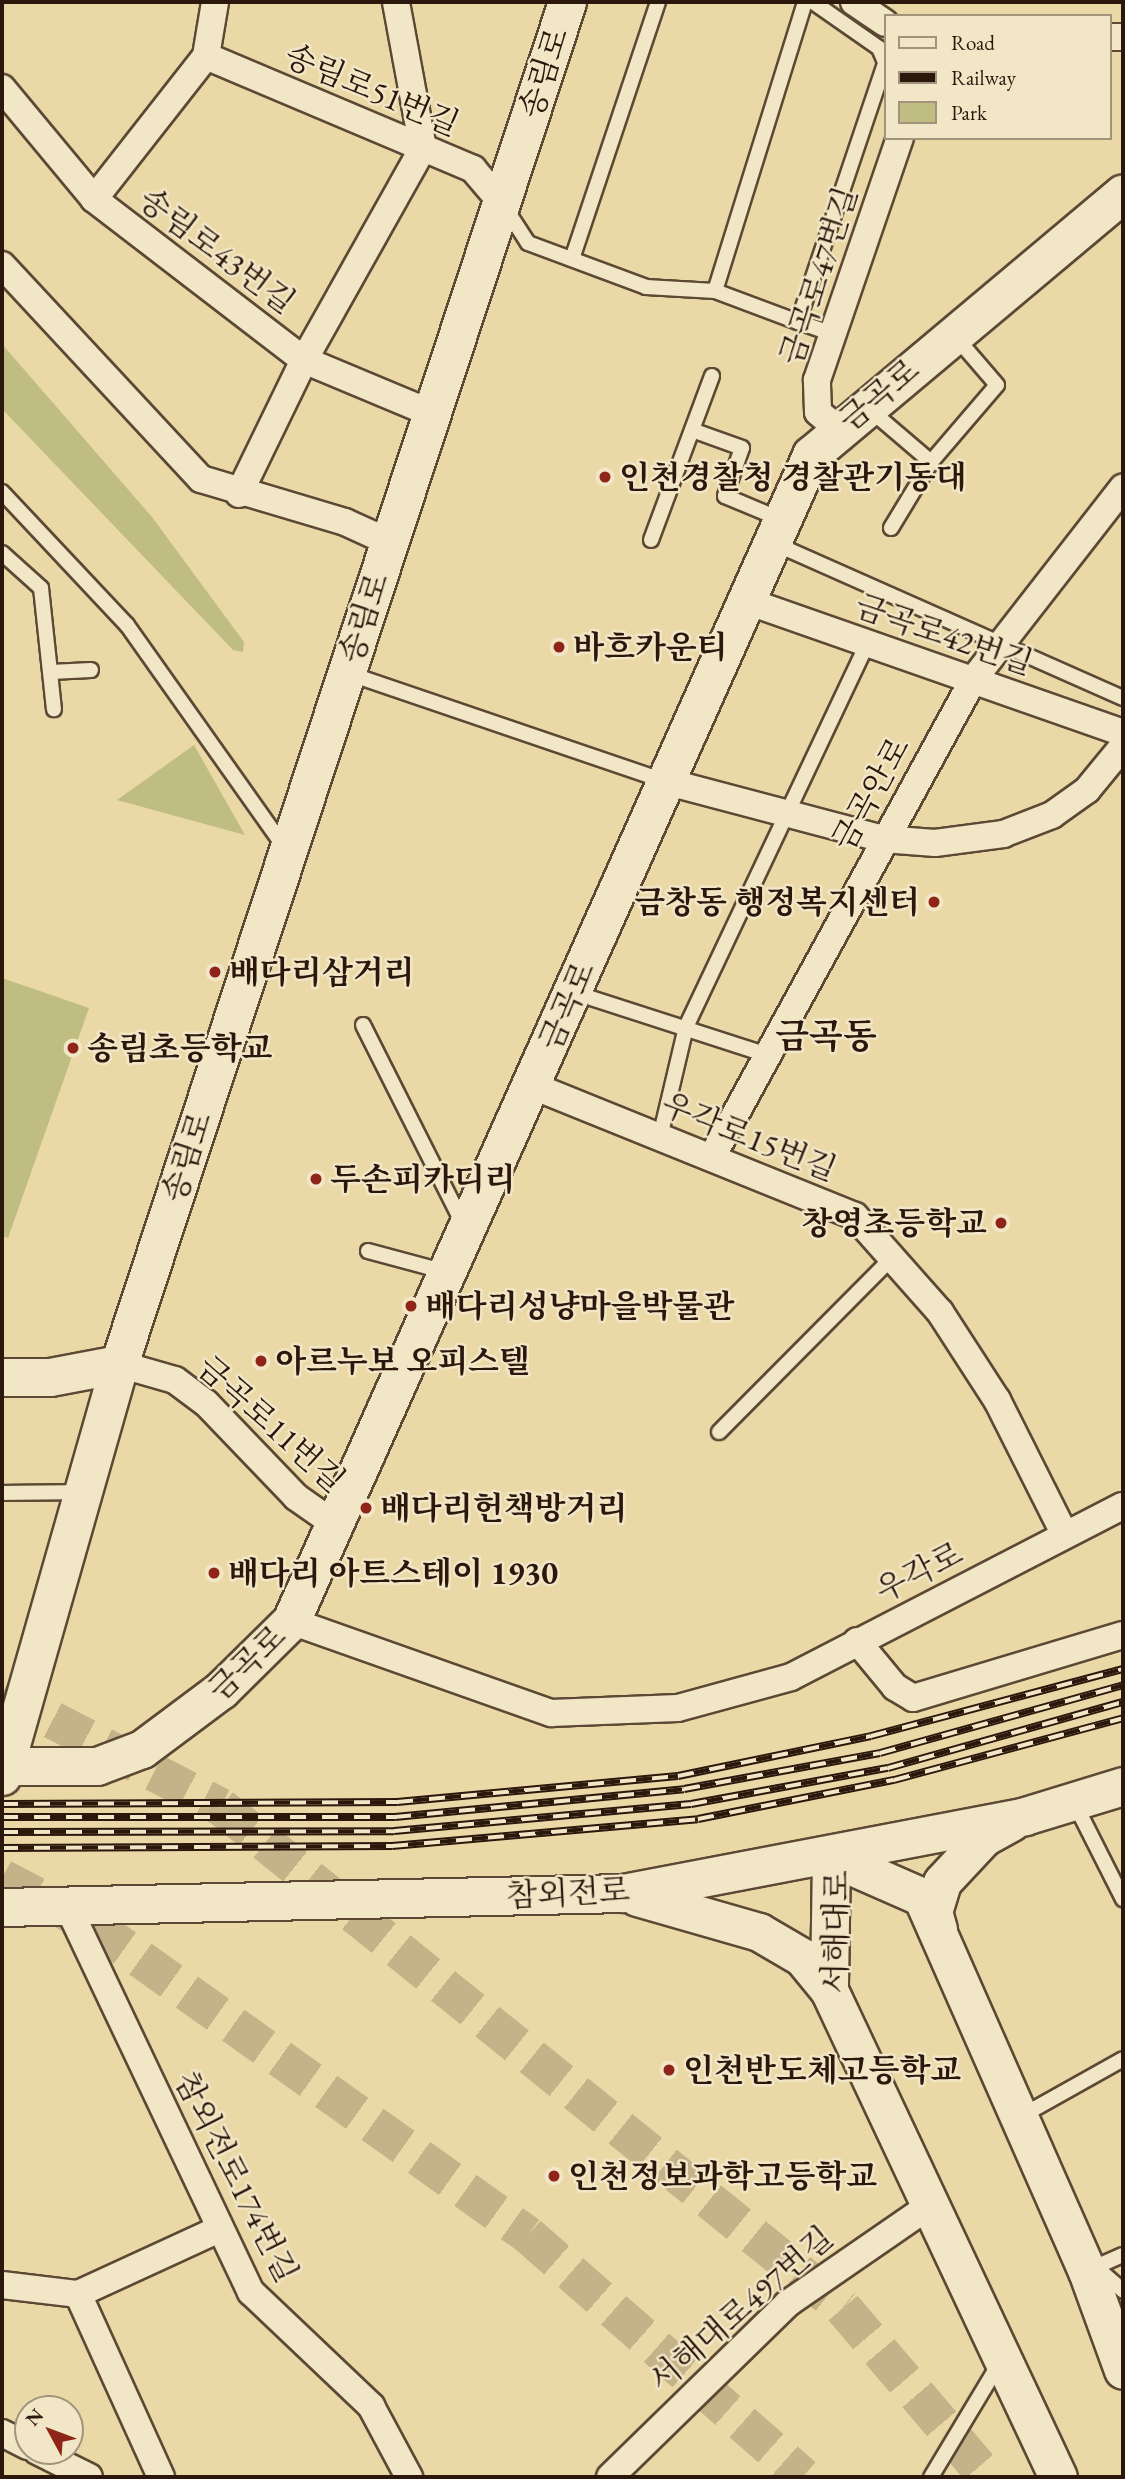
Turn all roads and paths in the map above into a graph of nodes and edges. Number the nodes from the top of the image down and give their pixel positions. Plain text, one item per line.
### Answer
1 (215, 2) edge
2 (396, 2) edge
3 (567, 2) edge
4 (658, 2) edge
5 (805, 2) edge
6 (813, 2) edge
7 (854, 2) edge
8 (884, 22) edge
9 (206, 56) junction
10 (884, 60) edge
11 (884, 66) edge
12 (2, 88) edge
13 (899, 140) edge
14 (423, 148) junction
15 (94, 199) junction
16 (501, 202) junction
17 (1117, 209) edge
18 (572, 259) junction
19 (2, 265) edge
20 (715, 291) junction
21 (798, 322) junction
22 (832, 334) junction
23 (953, 334) junction
24 (304, 360) junction
25 (712, 376) dead end
26 (865, 406) junction
27 (432, 413) junction
28 (838, 429) junction
29 (692, 430) junction
30 (931, 462) junction
31 (1123, 487) edge
32 (2, 492) edge
33 (239, 495) junction
34 (891, 528) dead end
35 (775, 530) junction
36 (651, 540) dead end
37 (389, 542) junction
38 (2, 553) edge
39 (744, 600) junction
40 (867, 644) junction
41 (996, 644) junction
42 (92, 670) dead end
43 (51, 672) junction
44 (346, 673) junction
45 (973, 680) junction
46 (1123, 698) edge
47 (54, 709) dead end
48 (1123, 733) edge
49 (1123, 746) edge
50 (664, 782) junction
51 (792, 815) junction
52 (883, 839) junction
53 (288, 851) junction
54 (591, 998) dead end
55 (363, 1025) dead end
56 (686, 1027) junction
57 (767, 1055) junction
58 (533, 1086) junction
59 (660, 1137) junction
60 (712, 1157) junction
61 (468, 1234) junction
62 (368, 1251) dead end
63 (895, 1255) junction
64 (450, 1275) junction
65 (2, 1356) edge
66 (119, 1364) junction
67 (2, 1377) edge
68 (719, 1432) dead end
69 (82, 1492) junction
70 (2, 1493) edge
71 (1123, 1506) edge
72 (337, 1525) junction
73 (1065, 1535) junction
74 (291, 1620) junction
75 (1123, 1635) edge
76 (857, 1641) junction
77 (3, 1769) edge
78 (1123, 1786) edge
79 (1074, 1801) junction
80 (1025, 1815) junction
81 (831, 1857) junction
82 (623, 1893) junction
83 (1123, 1899) edge
84 (2, 1907) edge
85 (69, 1909) junction
86 (947, 1961) junction
87 (829, 1990) junction
88 (1123, 2059) edge
89 (1017, 2119) junction
90 (929, 2206) junction
91 (219, 2229) junction
92 (1123, 2255) edge
93 (1092, 2269) junction
94 (2, 2285) edge
95 (1123, 2291) edge
96 (78, 2294) junction
97 (1001, 2359) junction
98 (1123, 2370) edge
99 (65, 2465) edge
100 (89, 2477) edge
101 (161, 2477) edge
102 (409, 2477) edge
103 (610, 2477) edge
104 (931, 2477) edge
105 (1058, 2477) edge

1 - 9 street
2 - 14 street
3 - 16 main road, 송림로
4 - 18 lane
5 - 20 lane
6 - 10 lane
7 - 8 street
9 - 14 street, 송림로51번길
9 - 15 street
11 - 21 lane
12 - 15 street, 송림로43번길
13 - 22 street, 금곡로47번길
14 - 16 street, 송림로51번길
14 - 24 street
15 - 24 street, 송림로43번길
16 - 18 lane
16 - 27 main road, 송림로
17 - 23 main road, 금곡로
18 - 20 lane
19 - 33 street, 송림로
20 - 21 lane
21 - 22 lane
22 - 28 street, 금곡로47번길
23 - 26 main road, 금곡로
23 - 30 lane
24 - 27 street, 송림로43번길
24 - 33 street
25 - 29 lane
26 - 28 main road, 금곡로
26 - 30 lane
27 - 37 main road, 송림로
28 - 35 main road, 금곡로
29 - 35 lane
29 - 36 lane
30 - 34 lane
31 - 41 street, 금곡안로
32 - 53 lane
33 - 37 street, 송림로
35 - 39 main road, 금곡로
35 - 41 lane
37 - 44 main road, 송림로
38 - 43 lane
39 - 40 street, 금곡로42번길
39 - 50 main road, 금곡로
40 - 45 street, 금곡로42번길
40 - 51 lane
41 - 45 street, 금곡안로
41 - 46 lane
42 - 43 lane
43 - 47 lane
44 - 50 lane
44 - 53 main road, 송림로
45 - 48 street, 금곡로42번길
45 - 52 street, 금곡안로
49 - 52 street
50 - 51 street
50 - 58 main road, 금곡로
51 - 52 street
51 - 56 lane
52 - 57 street, 금곡안로
53 - 66 main road, 송림로
54 - 56 lane
55 - 61 lane
56 - 57 lane
56 - 59 lane
57 - 60 street, 금곡안로
58 - 59 street, 우각로15번길
58 - 61 main road, 금곡로
59 - 60 street, 우각로15번길
60 - 63 street, 우각로15번길
61 - 64 main road, 금곡로
62 - 64 lane
63 - 68 lane
63 - 73 street, 우각로15번길
64 - 72 main road, 금곡로
65 - 66 main road
66 - 67 main road
66 - 69 main road, 송림로
66 - 72 street, 금곡로11번길
69 - 70 lane
69 - 77 main road, 송림로
71 - 73 street, 우각로
72 - 74 main road, 금곡로
73 - 76 street, 우각로
74 - 76 street, 우각로
74 - 77 main road, 금곡로
75 - 76 street
78 - 79 main road, 참외전로
79 - 80 main road, 참외전로
79 - 83 lane
80 - 81 main road, 참외전로
80 - 86 main road
81 - 82 main road, 참외전로
81 - 86 main road, 서해대로
81 - 87 main road, 서해대로
82 - 85 main road, 참외전로
82 - 87 main road
84 - 85 main road, 참외전로
85 - 91 street, 참외전로174번길
86 - 89 main road, 서해대로
87 - 90 main road, 서해대로
88 - 89 lane
89 - 93 main road, 서해대로
90 - 97 main road, 서해대로
90 - 103 street, 서해대로497번길
91 - 96 street
91 - 102 street, 참외전로174번길
92 - 93 lane
93 - 95 lane
93 - 98 main road, 서해대로
94 - 96 street
96 - 101 street
97 - 104 lane
97 - 105 main road, 서해대로
99 - 100 street

